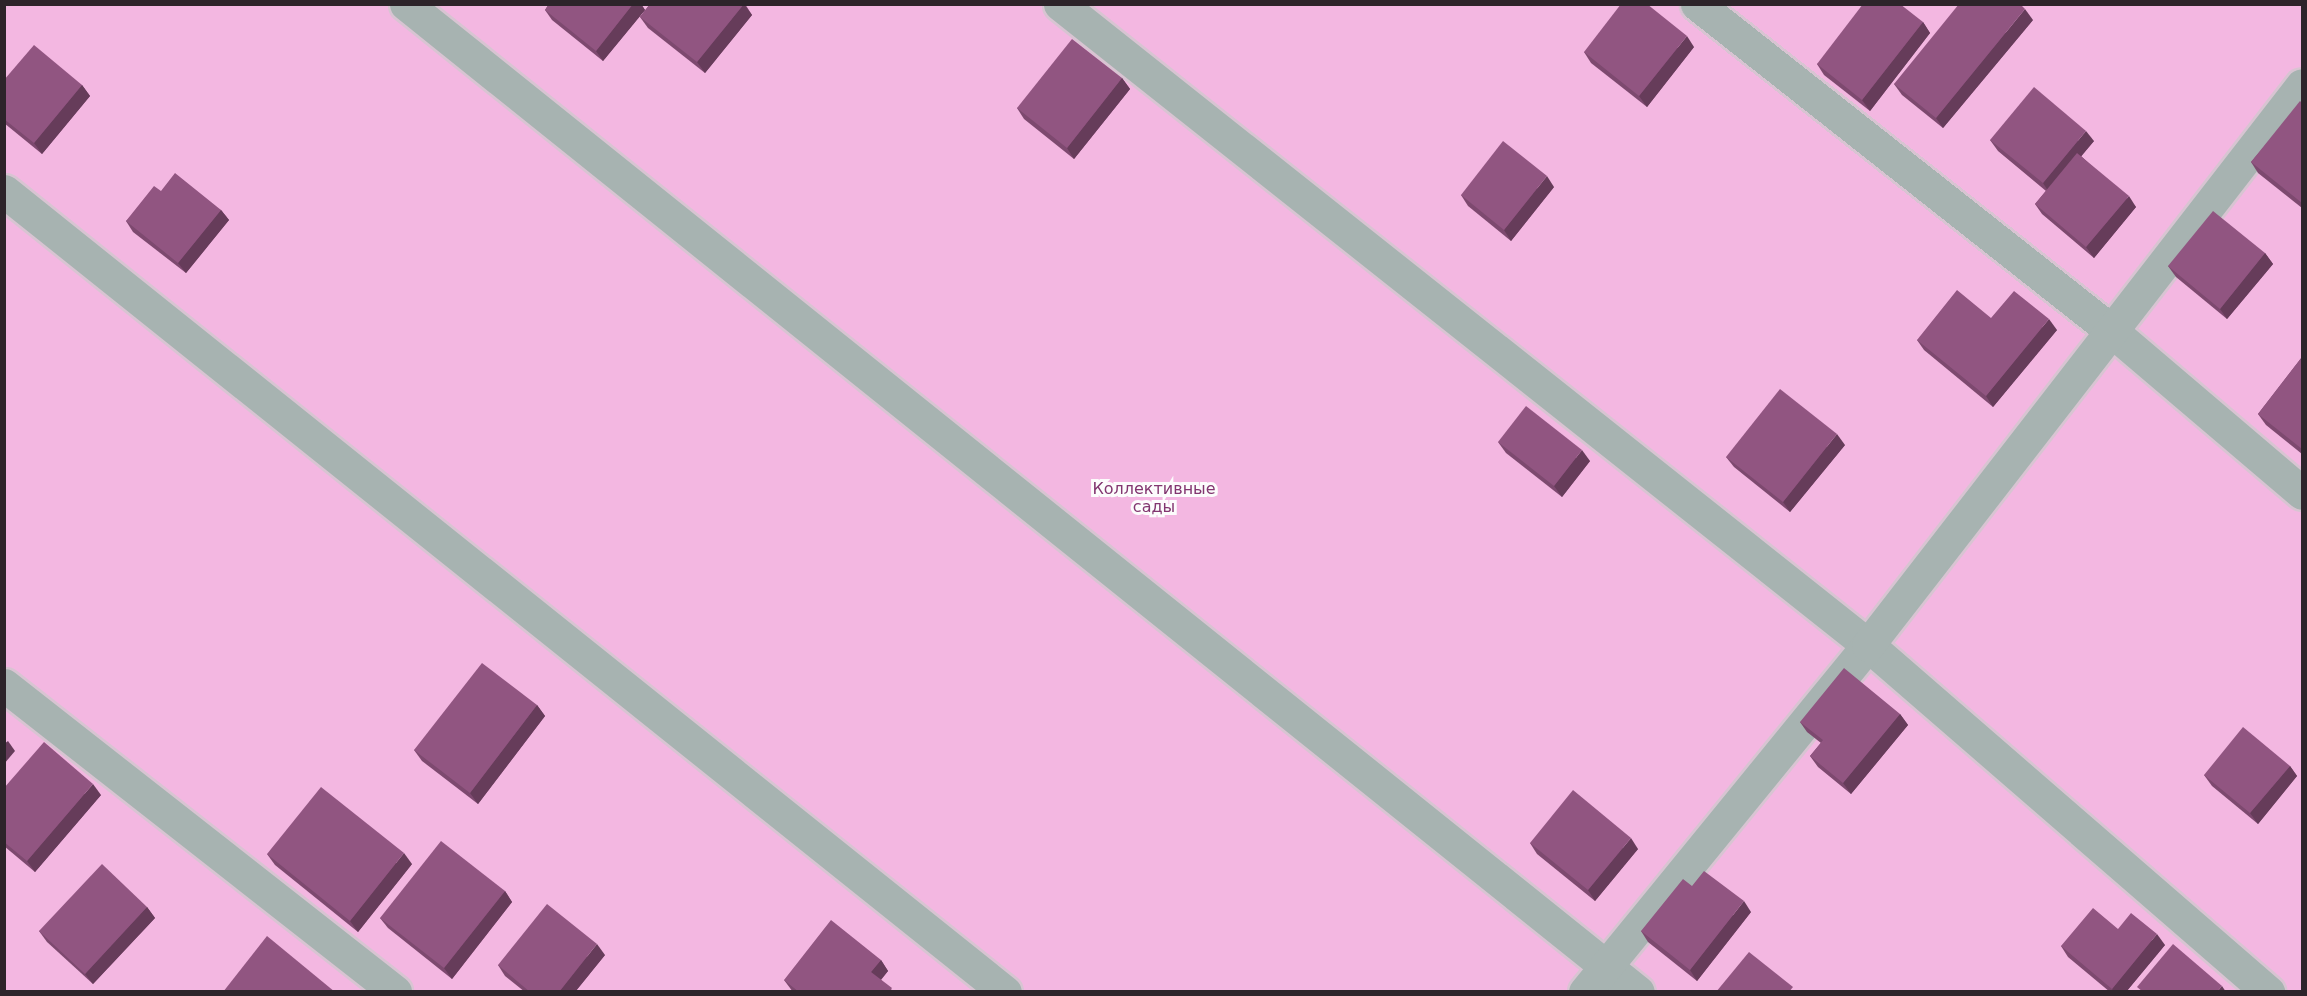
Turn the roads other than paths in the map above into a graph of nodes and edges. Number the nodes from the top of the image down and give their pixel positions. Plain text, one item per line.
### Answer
1 (406, 4) edge
2 (1060, 4) edge
3 (1697, 4) edge
4 (2302, 85) edge
5 (4, 191) edge
6 (2113, 332) junction
7 (2302, 493) edge
8 (1868, 645) junction
9 (4, 685) edge
10 (1606, 965) junction
11 (395, 992) edge
12 (1005, 992) edge
13 (1585, 992) edge
14 (1638, 992) edge
15 (2268, 992) edge

1 - 10 street
2 - 8 street
3 - 6 street
4 - 6 street
5 - 12 street
6 - 7 street
6 - 8 street
8 - 10 street
8 - 15 street
9 - 11 street
10 - 13 street
10 - 14 street

